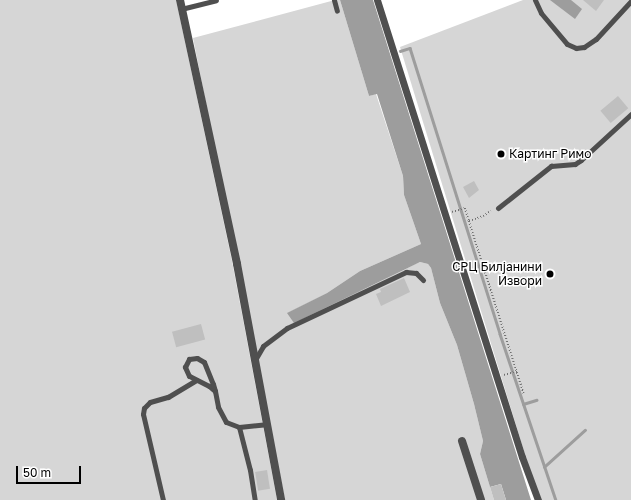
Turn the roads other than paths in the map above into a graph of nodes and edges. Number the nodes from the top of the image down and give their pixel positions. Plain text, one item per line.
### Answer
1 (180, 0) edge
2 (216, 0) edge
3 (334, 0) edge
4 (377, 0) edge
5 (535, 0) edge
6 (631, 1) edge
7 (181, 9) junction
8 (338, 11) dead end
9 (631, 114) edge
10 (498, 208) road end
11 (423, 280) dead end
12 (255, 361) junction
13 (196, 380) junction
14 (215, 391) junction
15 (266, 424) junction
16 (238, 427) junction
17 (462, 441) dead end
18 (163, 500) edge
19 (255, 500) edge
20 (281, 500) edge
21 (481, 500) edge
22 (538, 500) edge

1 - 7 street
2 - 7 lane
3 - 8 lane
4 - 22 street
5 - 6 lane
7 - 12 street
9 - 10 lane
11 - 12 lane
12 - 15 street
13 - 14 lane
13 - 14 lane
13 - 18 lane
14 - 16 lane
15 - 16 lane
15 - 20 street
16 - 19 lane
17 - 21 street

